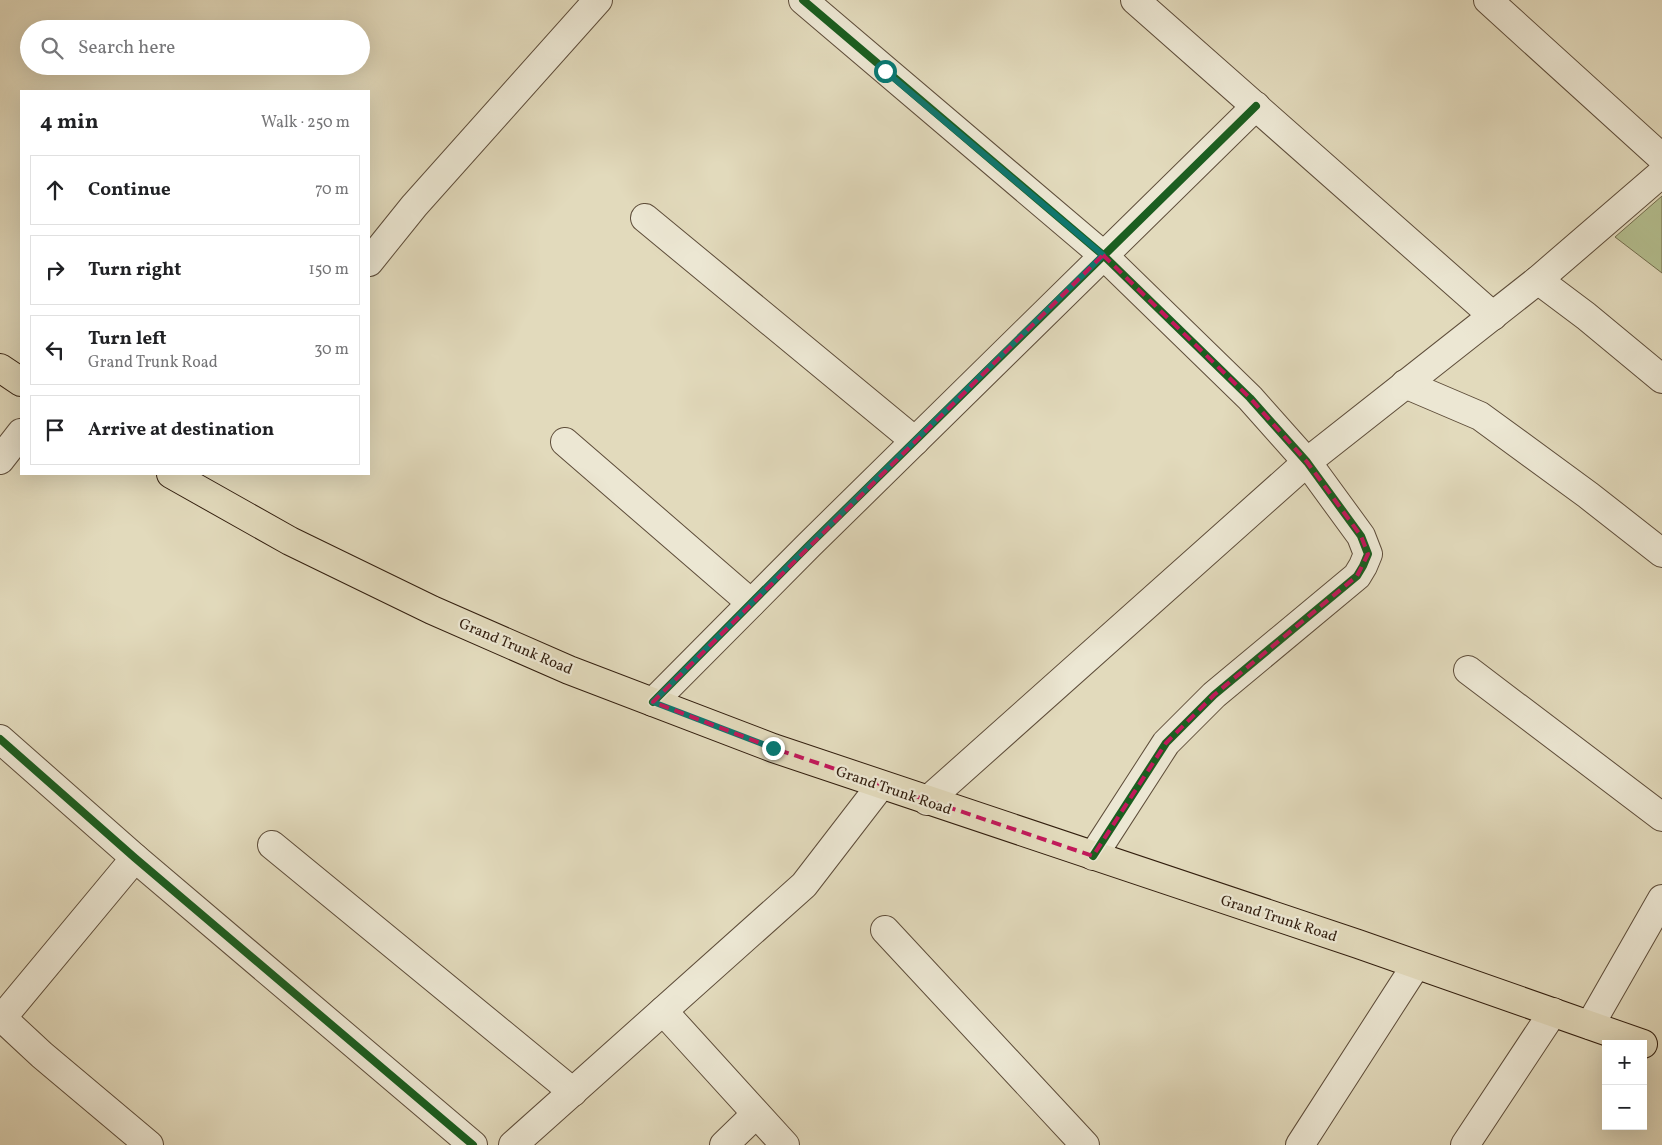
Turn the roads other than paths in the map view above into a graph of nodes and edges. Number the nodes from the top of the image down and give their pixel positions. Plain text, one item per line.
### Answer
1 (598, 0) edge
2 (803, 0) edge
3 (1488, 0) edge
4 (1145, 3) edge
5 (1256, 106) junction
6 (1662, 158) edge
7 (1662, 173) edge
8 (645, 218) dead end
9 (1103, 255) junction
10 (370, 261) edge
11 (1538, 280) junction
12 (1492, 316) junction
13 (0, 368) edge
14 (1662, 379) edge
15 (20, 381) edge
16 (1405, 384) junction
17 (20, 434) edge
18 (915, 441) junction
19 (565, 442) dead end
20 (0, 460) edge
21 (1306, 462) junction
22 (187, 477) edge
23 (1662, 553) edge
24 (752, 603) junction
25 (1468, 670) dead end
26 (653, 702) junction
27 (0, 739) edge
28 (881, 785) junction
29 (927, 801) junction
30 (1662, 817) edge
31 (272, 845) dead end
32 (1093, 856) junction
33 (135, 858) junction
34 (1662, 899) edge
35 (885, 930) dead end
36 (1416, 965) junction
37 (663, 1011) junction
38 (1553, 1012) junction
39 (1, 1017) edge
40 (1590, 1025) junction
41 (1632, 1040) edge
42 (1647, 1045) edge
43 (1662, 1050) edge
44 (573, 1092) junction
45 (756, 1114) junction
46 (149, 1145) edge
47 (473, 1145) edge
48 (513, 1145) edge
49 (724, 1145) edge
50 (785, 1145) edge
51 (1085, 1145) edge
52 (1300, 1145) edge
53 (1465, 1145) edge

1 - 10 street
2 - 9 street
3 - 6 street
4 - 5 street
5 - 9 street
5 - 12 street
7 - 11 street
8 - 18 street
9 - 18 street
9 - 21 street
11 - 12 street
11 - 14 street
12 - 16 street
13 - 15 main road
16 - 21 street
16 - 23 street
17 - 20 street
18 - 24 street
19 - 24 street
21 - 29 street
21 - 32 street
22 - 26 main road, Grand Trunk Road
24 - 26 street
25 - 30 street
26 - 28 main road, Grand Trunk Road
27 - 33 street
28 - 29 main road, Grand Trunk Road
28 - 37 street
29 - 32 main road, Grand Trunk Road
31 - 44 street
32 - 36 main road, Grand Trunk Road
33 - 39 street
33 - 47 street
34 - 40 street
35 - 51 street
36 - 38 main road, Grand Trunk Road
36 - 52 street
37 - 44 street
37 - 45 street
38 - 40 main road, Grand Trunk Road
38 - 53 street
39 - 46 street
40 - 41 main road, Grand Trunk Road
42 - 43 main road, Grand Trunk Road
44 - 48 street
45 - 49 street
45 - 50 street

